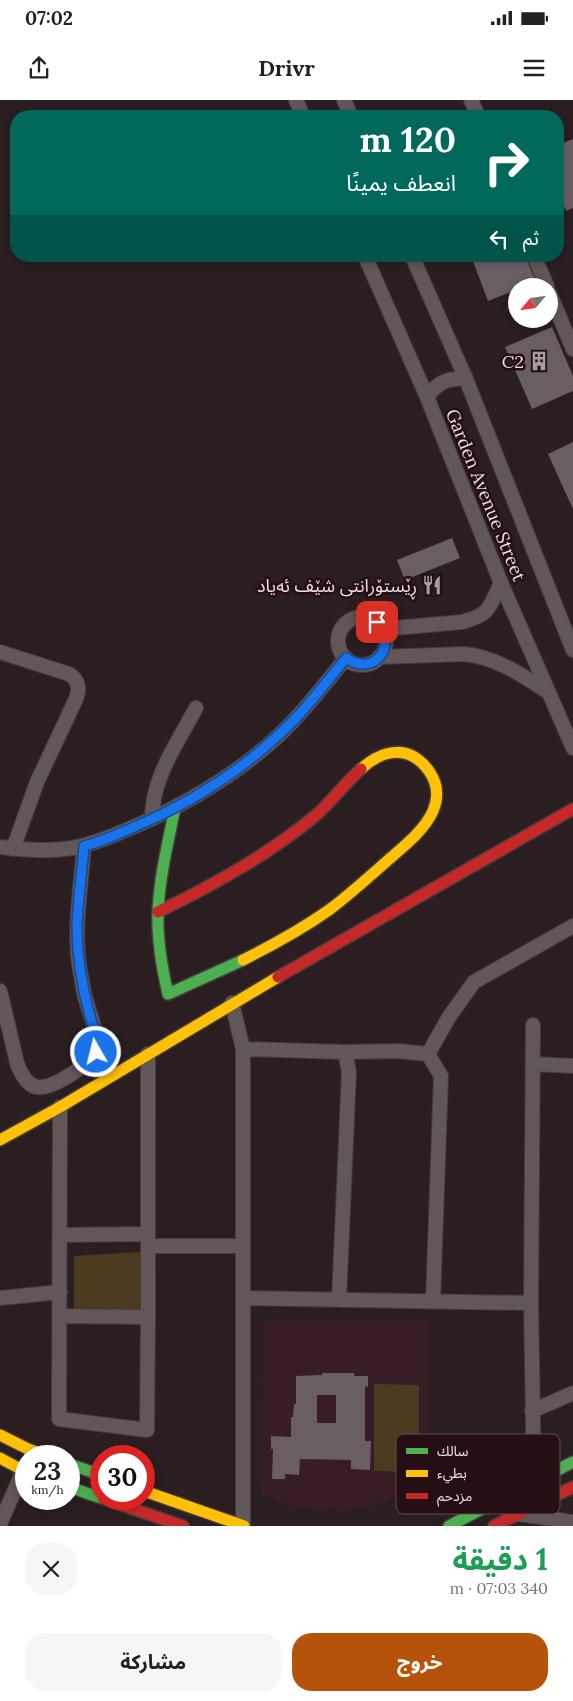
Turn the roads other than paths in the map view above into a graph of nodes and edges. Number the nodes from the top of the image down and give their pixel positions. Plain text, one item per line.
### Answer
1 (368, 262) edge
2 (415, 262) edge
3 (537, 262) edge
4 (544, 278) edge
5 (558, 313) edge
6 (573, 349) edge
7 (466, 379) junction
8 (427, 398) junction
9 (501, 583) junction
10 (382, 629) junction
11 (573, 650) edge
12 (0, 652) edge
13 (379, 657) junction
14 (346, 658) junction
15 (548, 692) junction
16 (196, 708) dead end
17 (573, 748) edge
18 (175, 808) junction
19 (573, 809) edge
20 (152, 819) junction
21 (84, 846) junction
22 (7, 848) edge
23 (158, 912) junction
24 (573, 926) edge
25 (0, 991) edge
26 (232, 1003) junction
27 (533, 1025) dead end
28 (244, 1049) junction
29 (345, 1052) junction
30 (148, 1054) junction
31 (428, 1054) junction
32 (533, 1064) junction
33 (573, 1066) edge
34 (60, 1106) junction
35 (0, 1140) edge
36 (60, 1235) junction
37 (148, 1240) junction
38 (243, 1246) junction
39 (60, 1292) junction
40 (0, 1298) edge
41 (243, 1298) junction
42 (340, 1300) junction
43 (433, 1301) junction
44 (531, 1303) junction
45 (60, 1316) junction
46 (148, 1317) junction
47 (573, 1393) edge
48 (532, 1411) junction
49 (533, 1434) edge
50 (0, 1435) edge
51 (20, 1445) edge
52 (0, 1458) edge
53 (573, 1462) edge
54 (15, 1466) edge
55 (560, 1469) edge
56 (573, 1487) edge
57 (7, 1490) edge
58 (560, 1494) edge
59 (155, 1495) edge
60 (137, 1510) edge
61 (472, 1514) edge
62 (519, 1514) joint
63 (573, 1522) edge
64 (0, 1524) edge
65 (183, 1526) edge
66 (244, 1526) edge
67 (449, 1526) edge
68 (494, 1526) edge

1 - 8 street, Garden Avenue Street
2 - 7 street, Garden Avenue Street
3 - 4 street
5 - 6 street
7 - 8 street
7 - 11 street, Garden Avenue Street
8 - 9 street, Garden Avenue Street
9 - 10 street
9 - 15 street, Garden Avenue Street
10 - 13 street
10 - 14 street
12 - 22 street
13 - 14 street
13 - 15 street
14 - 18 street
15 - 17 street, Garden Avenue Street
16 - 20 street
18 - 20 street
18 - 23 street
19 - 26 street
20 - 21 street
21 - 22 street
21 - 25 street
23 - 23 street
24 - 31 street
26 - 28 street
26 - 30 street
27 - 32 street
28 - 29 street
28 - 38 street
29 - 31 street
29 - 42 street
30 - 34 street
30 - 37 street
31 - 43 street
32 - 33 street
32 - 44 street
34 - 35 street
34 - 36 street
36 - 37 street
36 - 39 street
37 - 38 street
37 - 46 street
38 - 41 street
39 - 40 street
39 - 45 street
41 - 42 street
41 - 66 street
42 - 43 street
43 - 44 street
44 - 48 street
45 - 46 street
45 - 46 street
47 - 48 street
48 - 49 street
50 - 51 street
52 - 54 street
53 - 55 street
56 - 58 street
57 - 64 street
59 - 66 street
60 - 65 street
61 - 67 street
62 - 63 street
62 - 68 street

